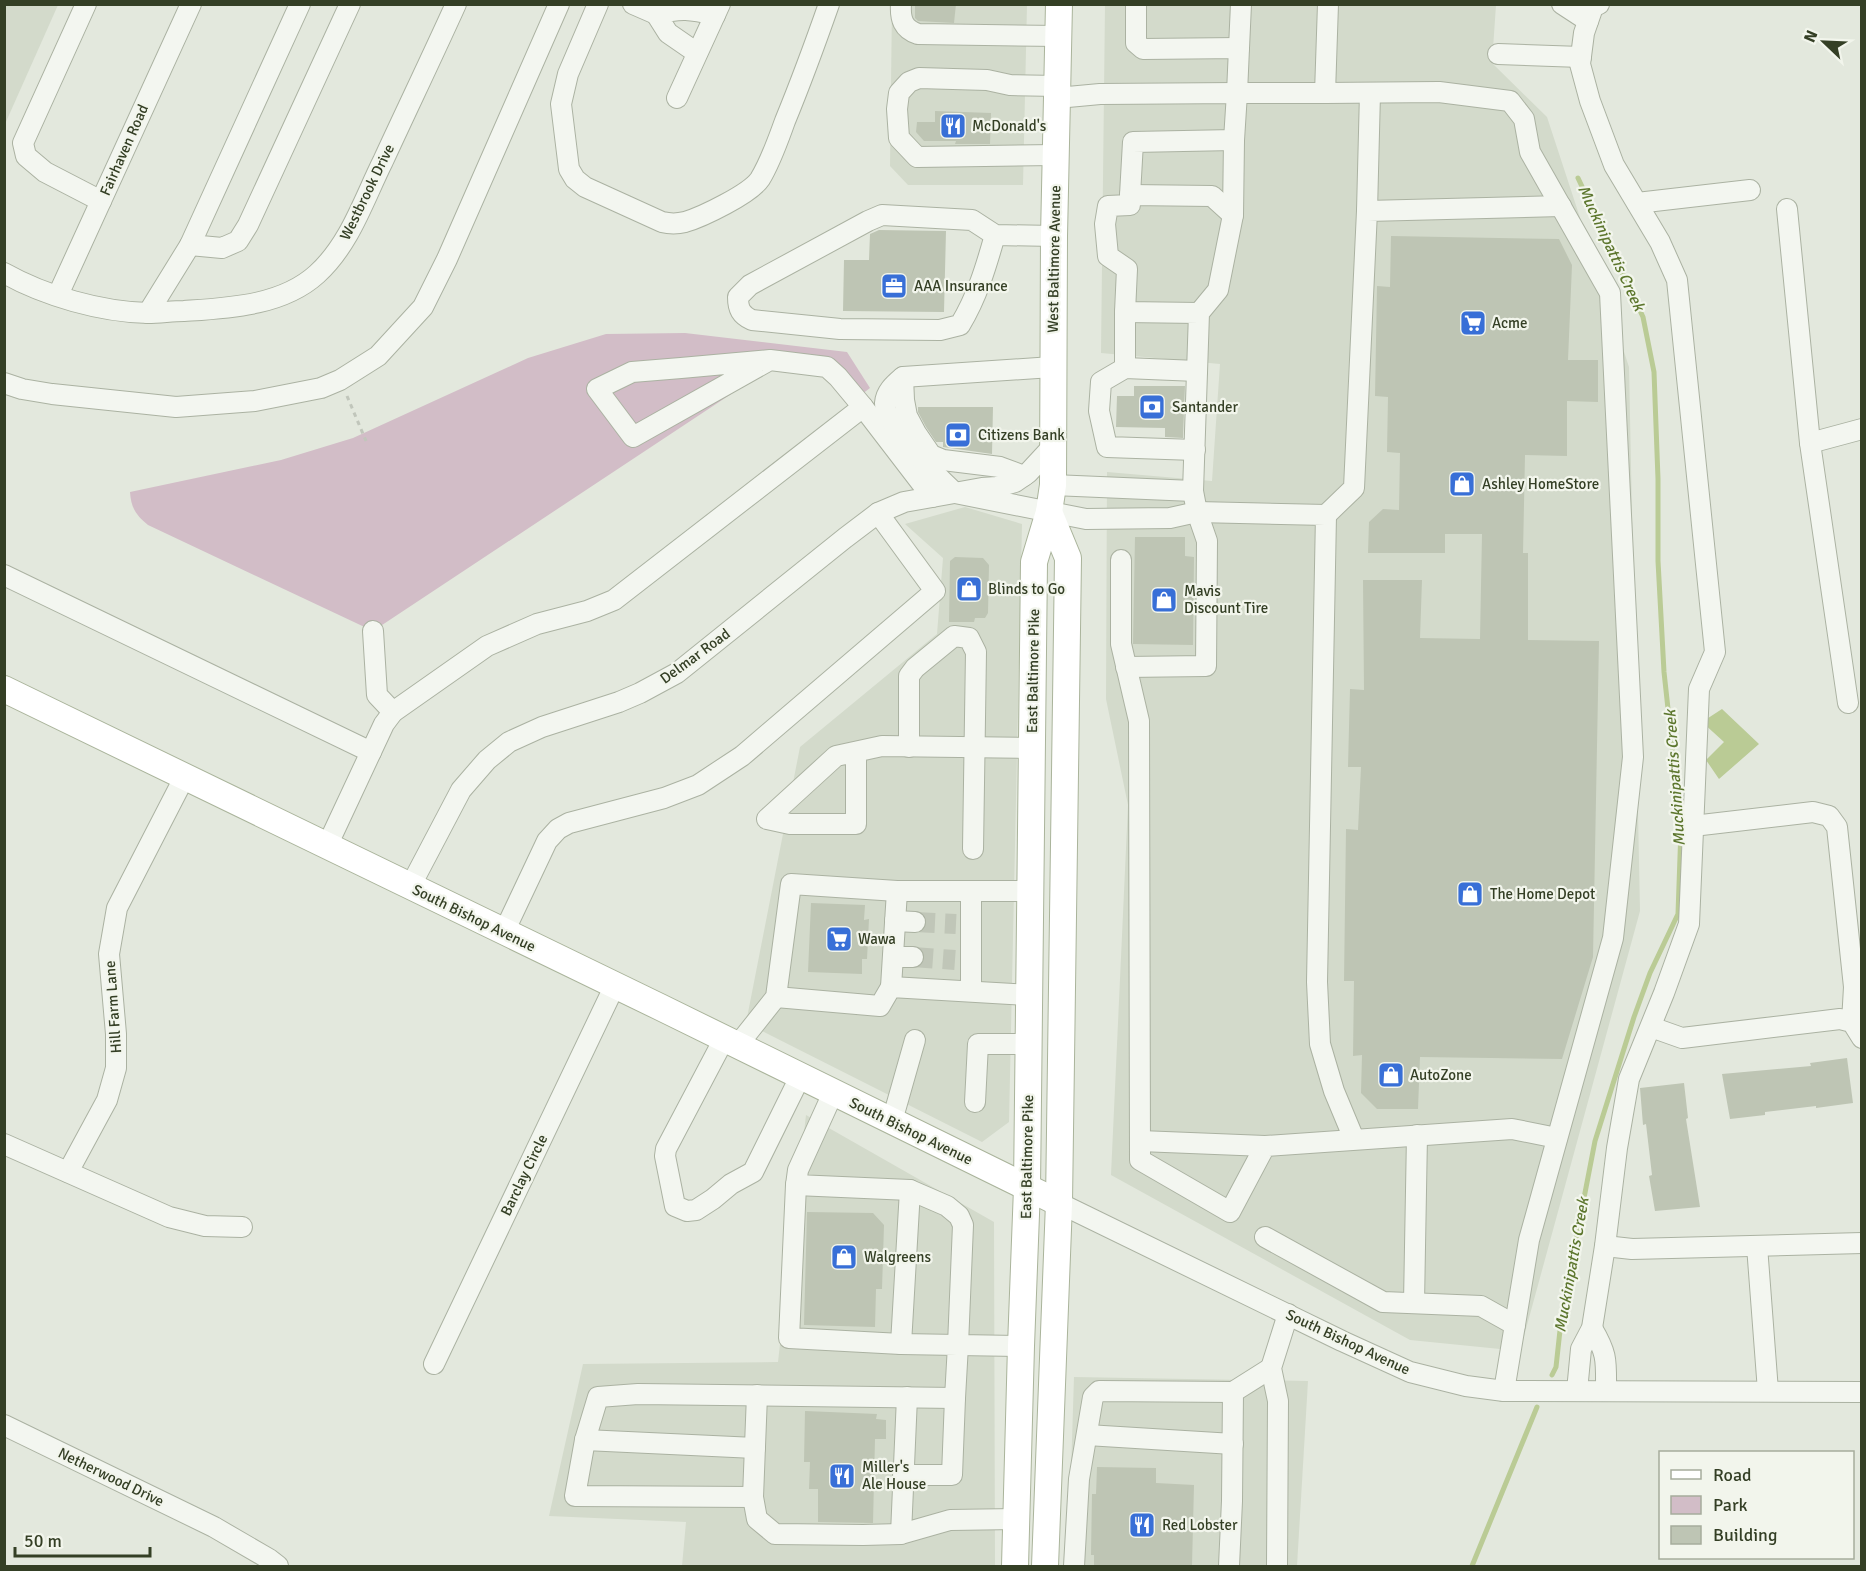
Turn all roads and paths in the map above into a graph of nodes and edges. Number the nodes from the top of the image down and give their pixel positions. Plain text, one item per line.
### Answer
1 (86, 4) edge
2 (190, 4) edge
3 (300, 4) edge
4 (350, 4) edge
5 (456, 4) edge
6 (559, 4) edge
7 (598, 4) edge
8 (633, 4) edge
9 (829, 4) edge
10 (901, 4) edge
11 (1059, 4) edge
12 (1136, 4) edge
13 (1241, 4) edge
14 (1328, 4) edge
15 (1562, 4) edge
16 (717, 10) edge
17 (1594, 13) edge
18 (656, 14) junction
19 (1059, 36) junction
20 (1239, 48) junction
21 (697, 53) junction
22 (1498, 54) dead end
23 (1581, 57) junction
24 (1057, 92) junction
25 (1237, 93) junction
26 (1325, 93) junction
27 (1370, 93) junction
28 (677, 98) dead end
29 (1234, 140) junction
30 (1055, 155) junction
31 (1750, 190) dead end
32 (1130, 195) junction
33 (101, 201) junction
34 (1637, 203) junction
35 (1561, 206) junction
36 (1787, 208) dead end
37 (1367, 211) junction
38 (1233, 214) junction
39 (995, 235) junction
40 (1054, 236) junction
41 (190, 245) junction
42 (4, 273) edge
43 (58, 295) junction
44 (1125, 312) junction
45 (148, 313) junction
46 (1199, 314) junction
47 (770, 360) junction
48 (1052, 367) junction
49 (1125, 368) junction
50 (1197, 371) junction
51 (903, 377) junction
52 (340, 380) junction
53 (4, 383) edge
54 (863, 407) junction
55 (1862, 429) edge
56 (366, 441) dead end
57 (1810, 443) junction
58 (1053, 446) junction
59 (1195, 450) junction
60 (1024, 476) junction
61 (1053, 485) junction
62 (1193, 491) junction
63 (955, 493) junction
64 (932, 496) junction
65 (1049, 512) junction
66 (1197, 512) junction
67 (878, 513) junction
68 (1326, 515) junction
69 (1121, 560) dead end
70 (4, 575) edge
71 (373, 631) dead end
72 (1126, 667) junction
73 (4, 689) edge
74 (1848, 702) dead end
75 (393, 712) junction
76 (909, 747) junction
77 (974, 748) junction
78 (1032, 748) junction
79 (371, 752) junction
80 (855, 752) junction
81 (185, 776) junction
82 (1032, 796) junction
83 (1065, 797) junction
84 (1693, 826) junction
85 (327, 846) junction
86 (973, 849) dead end
87 (410, 887) junction
88 (897, 891) junction
89 (971, 891) junction
90 (1030, 891) junction
91 (504, 932) junction
92 (615, 986) junction
93 (891, 987) junction
94 (970, 991) junction
95 (1029, 995) junction
96 (776, 997) junction
97 (1651, 1027) junction
98 (1857, 1030) edge
99 (915, 1040) dead end
100 (730, 1043) junction
101 (1030, 1044) junction
102 (800, 1077) junction
103 (833, 1092) junction
104 (975, 1102) dead end
105 (892, 1121) junction
106 (1417, 1135) junction
107 (1557, 1138) junction
108 (1354, 1139) junction
109 (1140, 1141) junction
110 (4, 1144) edge
111 (1265, 1146) junction
112 (68, 1172) junction
113 (796, 1185) junction
114 (1027, 1188) junction
115 (910, 1190) junction
116 (1059, 1203) junction
117 (242, 1227) dead end
118 (1265, 1237) dead end
119 (1862, 1243) edge
120 (1605, 1246) junction
121 (1756, 1246) junction
122 (1414, 1303) junction
123 (1288, 1314) junction
124 (1515, 1325) junction
125 (1592, 1328) junction
126 (901, 1344) junction
127 (958, 1345) junction
128 (1021, 1346) junction
129 (434, 1364) dead end
130 (1271, 1368) junction
131 (1504, 1391) junction
132 (1577, 1391) junction
133 (1606, 1391) junction
134 (1768, 1391) junction
135 (1233, 1392) junction
136 (1862, 1392) edge
137 (757, 1395) junction
138 (907, 1397) junction
139 (955, 1398) junction
140 (4, 1425) edge
141 (1087, 1435) junction
142 (585, 1440) junction
143 (1233, 1444) junction
144 (755, 1448) junction
145 (903, 1475) junction
146 (753, 1497) junction
147 (1016, 1519) junction
148 (901, 1534) junction
149 (278, 1566) edge
150 (1015, 1566) edge
151 (1045, 1566) edge
152 (1074, 1566) edge
153 (1229, 1566) edge
154 (1277, 1566) edge

1 - 33 street
2 - 33 street, Fairhaven Road
3 - 41 street
4 - 41 street
5 - 45 street, Westbrook Drive
6 - 52 street
7 - 9 street
8 - 18 street
10 - 19 street
11 - 19 main road, West Baltimore Avenue
12 - 20 street
13 - 20 street
14 - 26 street
15 - 17 street
16 - 18 street
16 - 21 street
17 - 23 street
18 - 21 street
19 - 24 main road, West Baltimore Avenue
20 - 25 street
21 - 28 street
22 - 23 street
23 - 34 street
24 - 25 street
24 - 30 main road, West Baltimore Avenue
24 - 30 street
25 - 26 street
25 - 29 street
26 - 27 street
27 - 35 street
27 - 37 street
29 - 32 street
29 - 38 street
30 - 40 main road, West Baltimore Avenue
31 - 34 street
32 - 38 street
32 - 44 street
33 - 43 street, Fairhaven Road
34 - 84 street
35 - 37 street
35 - 107 street
36 - 57 street
37 - 68 street
38 - 46 street
39 - 39 street
39 - 40 street
40 - 48 main road, West Baltimore Avenue
41 - 45 street
42 - 43 street, Westbrook Drive
43 - 45 street, Westbrook Drive
44 - 46 street
44 - 49 street
46 - 50 street
47 - 47 street
47 - 54 street
48 - 51 street
48 - 58 main road, West Baltimore Avenue
49 - 50 street
49 - 59 street
50 - 59 street
51 - 60 street
51 - 63 street
52 - 53 street
52 - 56 path
54 - 64 street
54 - 75 street
55 - 57 street
57 - 74 street
58 - 60 street, Delmar Road
58 - 61 main road, West Baltimore Avenue
59 - 62 street
60 - 63 street, Delmar Road
61 - 62 street
61 - 65 main road, West Baltimore Avenue
62 - 66 street
63 - 64 street, Delmar Road
63 - 65 street, Delmar Road
64 - 67 street, Delmar Road
65 - 66 street, Delmar Road
65 - 78 main road, East Baltimore Pike
65 - 83 main road
66 - 68 street, Delmar Road
66 - 72 street
67 - 87 street, Delmar Road
67 - 91 street
68 - 108 street
69 - 72 street
70 - 79 street
71 - 75 street
72 - 109 street
73 - 81 main road, South Bishop Avenue
75 - 79 street
76 - 77 street
76 - 77 street
76 - 80 street
77 - 78 street
77 - 86 street
78 - 82 main road, East Baltimore Pike
79 - 85 street
80 - 80 street
81 - 85 main road, South Bishop Avenue
81 - 112 street, Hill Farm Lane
82 - 83 main road
82 - 90 main road, East Baltimore Pike
83 - 116 main road
84 - 97 street
84 - 98 street
85 - 87 main road, South Bishop Avenue
87 - 91 main road, South Bishop Avenue
88 - 89 street
88 - 93 street
88 - 96 street
89 - 90 street
89 - 94 street
90 - 95 main road, East Baltimore Pike
91 - 92 main road, South Bishop Avenue
92 - 100 main road, South Bishop Avenue
92 - 129 street, Barclay Circle
93 - 94 street
93 - 96 street
94 - 95 street
95 - 101 main road, East Baltimore Pike
96 - 100 street
97 - 98 street
97 - 120 street
99 - 105 street
100 - 102 main road, South Bishop Avenue
100 - 102 street
101 - 104 street
101 - 114 main road, East Baltimore Pike
102 - 103 main road, South Bishop Avenue
103 - 105 main road, South Bishop Avenue
103 - 113 street
105 - 114 main road, South Bishop Avenue
106 - 107 street
106 - 108 street
106 - 122 street
107 - 124 street
108 - 111 street
109 - 111 street
109 - 111 street
110 - 112 street
112 - 117 street
113 - 115 street
113 - 126 street
114 - 116 main road, South Bishop Avenue
114 - 128 main road, East Baltimore Pike
115 - 126 street
115 - 127 street
116 - 123 street, South Bishop Avenue
116 - 151 main road
118 - 122 street
119 - 121 street
120 - 121 street
120 - 125 street
121 - 134 street
122 - 124 street
123 - 130 street
123 - 131 street, South Bishop Avenue
124 - 131 street
125 - 132 street
125 - 133 street
126 - 127 street
127 - 128 street
127 - 139 street
128 - 147 main road, East Baltimore Pike
130 - 135 street
130 - 154 street
131 - 132 street, South Bishop Avenue
132 - 133 street, South Bishop Avenue
133 - 134 street, South Bishop Avenue
134 - 136 street, South Bishop Avenue
135 - 141 street
135 - 143 street
137 - 138 street
137 - 142 street
137 - 144 street
138 - 139 street
138 - 145 street
139 - 145 street
140 - 149 street, Netherwood Drive
141 - 143 street
141 - 152 street
142 - 144 street
142 - 146 street
143 - 153 street
144 - 146 street
145 - 148 street
146 - 148 street
147 - 148 street
147 - 150 main road, East Baltimore Pike

